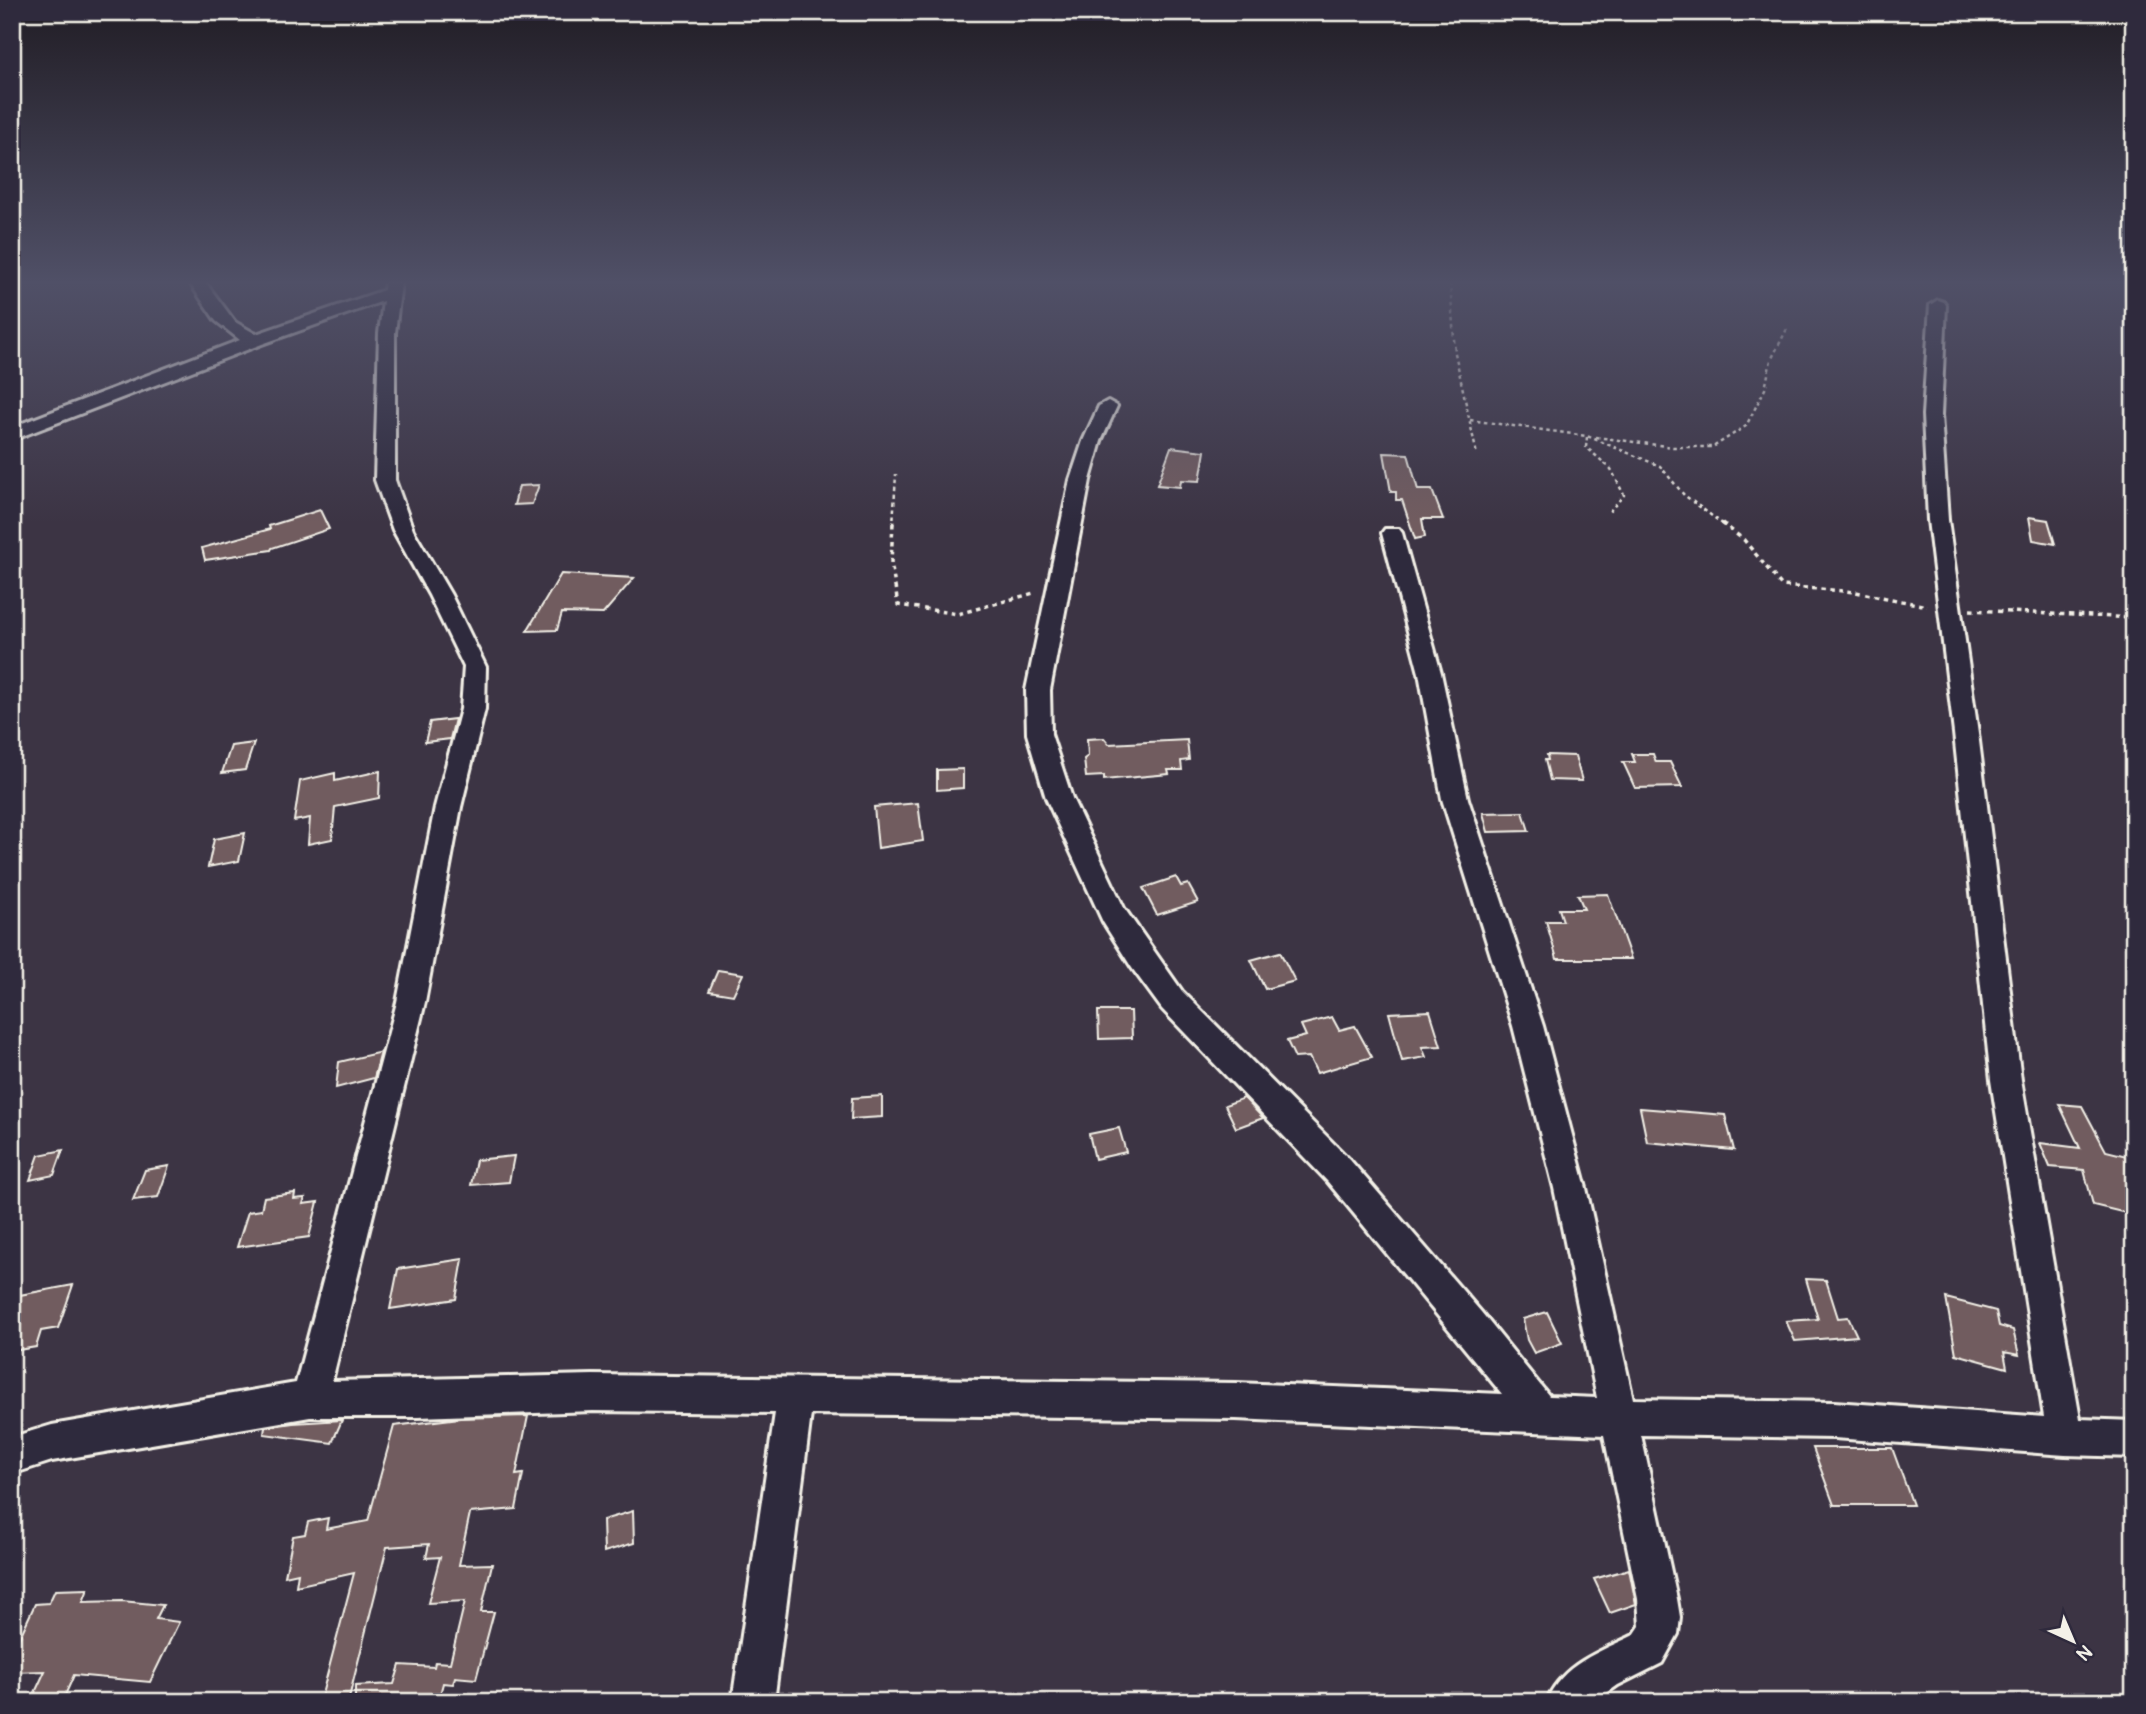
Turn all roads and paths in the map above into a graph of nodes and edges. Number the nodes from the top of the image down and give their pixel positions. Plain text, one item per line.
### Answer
1 (196, 363) edge
2 (387, 363) edge
3 (1457, 363) edge
4 (1769, 363) edge
5 (1931, 363) edge
6 (1108, 405) dead end
7 (1470, 420) junction
8 (12, 434) edge
9 (1587, 436) junction
10 (1477, 455) dead end
11 (895, 474) dead end
12 (1608, 513) dead end
13 (1392, 533) dead end
14 (1059, 586) junction
15 (1947, 610) junction
16 (2134, 618) edge
17 (796, 1398) junction
18 (310, 1399) junction
19 (1540, 1414) junction
20 (1619, 1417) junction
21 (2065, 1437) junction
22 (2134, 1439) edge
23 (12, 1456) edge
24 (753, 1702) edge
25 (1567, 1702) edge

1 - 8 street
2 - 18 street
3 - 7 path
4 - 9 path
5 - 15 street
6 - 14 street
7 - 9 path
7 - 10 path
9 - 12 path
9 - 15 path
11 - 14 path
13 - 20 street
14 - 19 street
15 - 16 path
15 - 21 street
17 - 18 street
17 - 19 street
17 - 24 street
18 - 23 street
19 - 20 street
20 - 21 street
20 - 25 street
21 - 22 street

